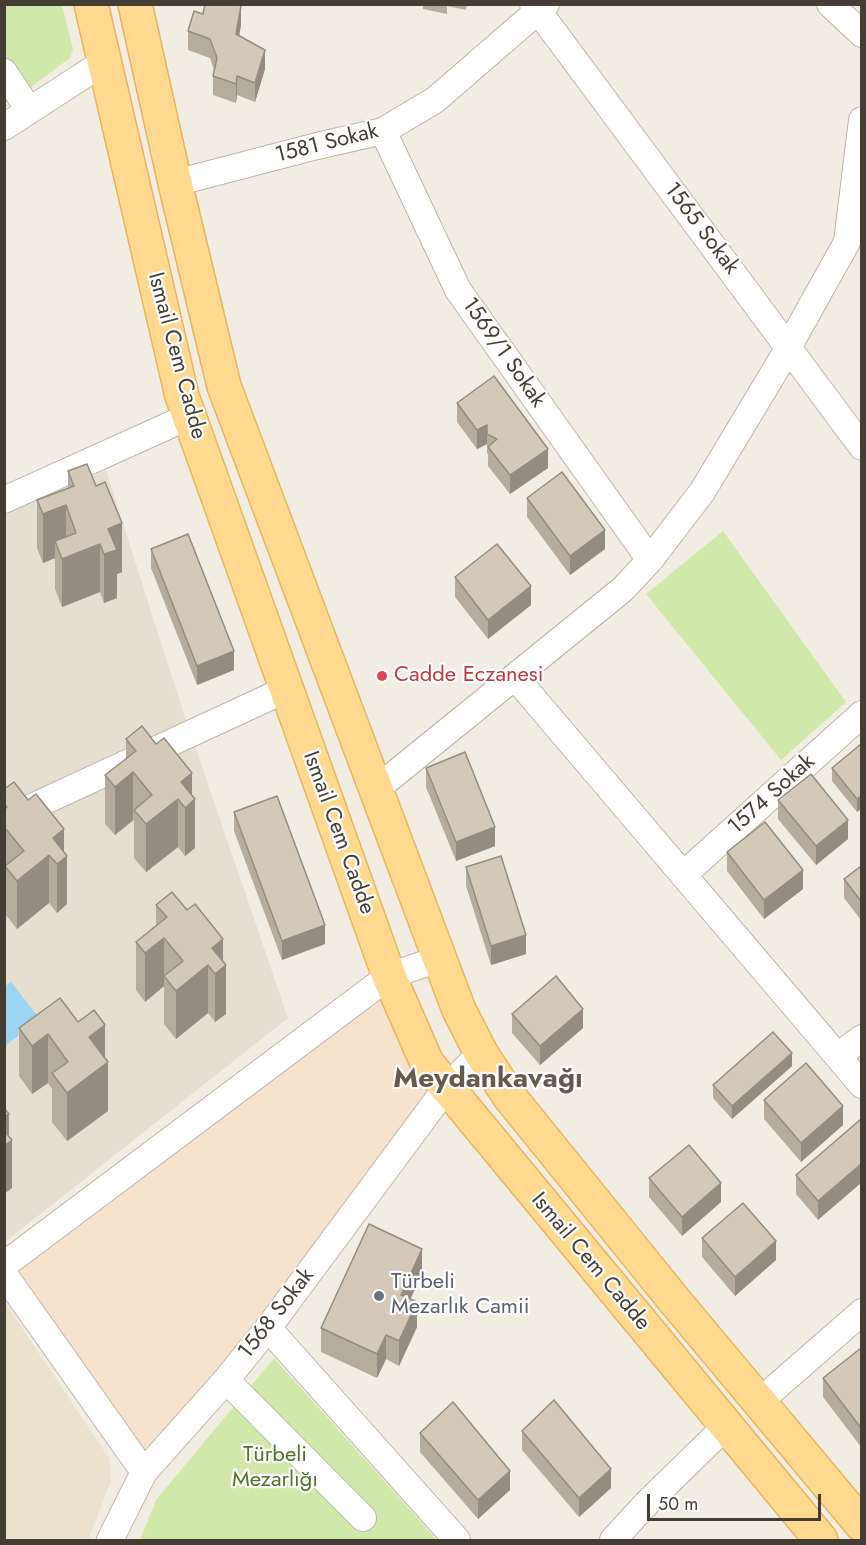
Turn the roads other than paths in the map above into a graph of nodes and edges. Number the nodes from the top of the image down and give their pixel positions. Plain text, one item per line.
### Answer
1 (91, 4) edge
2 (135, 4) edge
3 (830, 4) edge
4 (539, 7) edge
5 (861, 34) edge
6 (104, 62) junction
7 (4, 72) edge
8 (29, 110) junction
9 (4, 127) edge
10 (861, 129) edge
11 (383, 131) junction
12 (175, 183) junction
13 (788, 347) junction
14 (190, 416) junction
15 (861, 447) edge
16 (4, 500) edge
17 (650, 560) junction
18 (515, 677) junction
19 (287, 689) junction
20 (861, 714) edge
21 (375, 790) junction
22 (4, 820) edge
23 (683, 875) junction
24 (439, 959) junction
25 (389, 976) junction
26 (861, 1038) edge
27 (481, 1053) junction
28 (838, 1056) junction
29 (861, 1085) edge
30 (447, 1087) junction
31 (4, 1265) edge
32 (4, 1274) edge
33 (861, 1312) edge
34 (268, 1328) junction
35 (226, 1380) junction
36 (759, 1402) junction
37 (726, 1426) junction
38 (144, 1472) junction
39 (363, 1518) dead end
40 (861, 1525) edge
41 (110, 1540) edge
42 (457, 1540) edge
43 (613, 1540) edge
44 (820, 1540) edge

1 - 6 main road, Ismail Cem Cadde
2 - 12 main road, Ismail Cem Cadde
3 - 5 street
4 - 11 street, 1581 Sokak
4 - 13 street, 1565 Sokak
6 - 8 street
6 - 14 main road, Ismail Cem Cadde
7 - 8 street
8 - 9 street
10 - 13 street
11 - 12 street, 1581 Sokak
11 - 17 street, 1569/1 Sokak
12 - 21 main road, Ismail Cem Cadde
13 - 15 street, 1565 Sokak
13 - 17 street
14 - 16 street
14 - 19 main road, Ismail Cem Cadde
17 - 18 street
18 - 21 street
18 - 23 street
19 - 22 street
19 - 25 main road, Ismail Cem Cadde
20 - 23 street, 1574 Sokak
21 - 24 main road, Ismail Cem Cadde
23 - 28 street
24 - 25 street
24 - 27 main road, Ismail Cem Cadde
25 - 30 main road, Ismail Cem Cadde
25 - 31 street
26 - 28 street
27 - 30 street, 1568 Sokak
27 - 36 main road, Ismail Cem Cadde
28 - 29 street
30 - 34 street, 1568 Sokak
30 - 37 main road, Ismail Cem Cadde
32 - 38 street
33 - 36 street
34 - 35 street, 1568 Sokak
34 - 42 street
35 - 38 street, 1568 Sokak
35 - 39 street
36 - 40 main road, Ismail Cem Cadde
37 - 43 street
37 - 44 main road, Ismail Cem Cadde
38 - 41 street, 1568 Sokak

